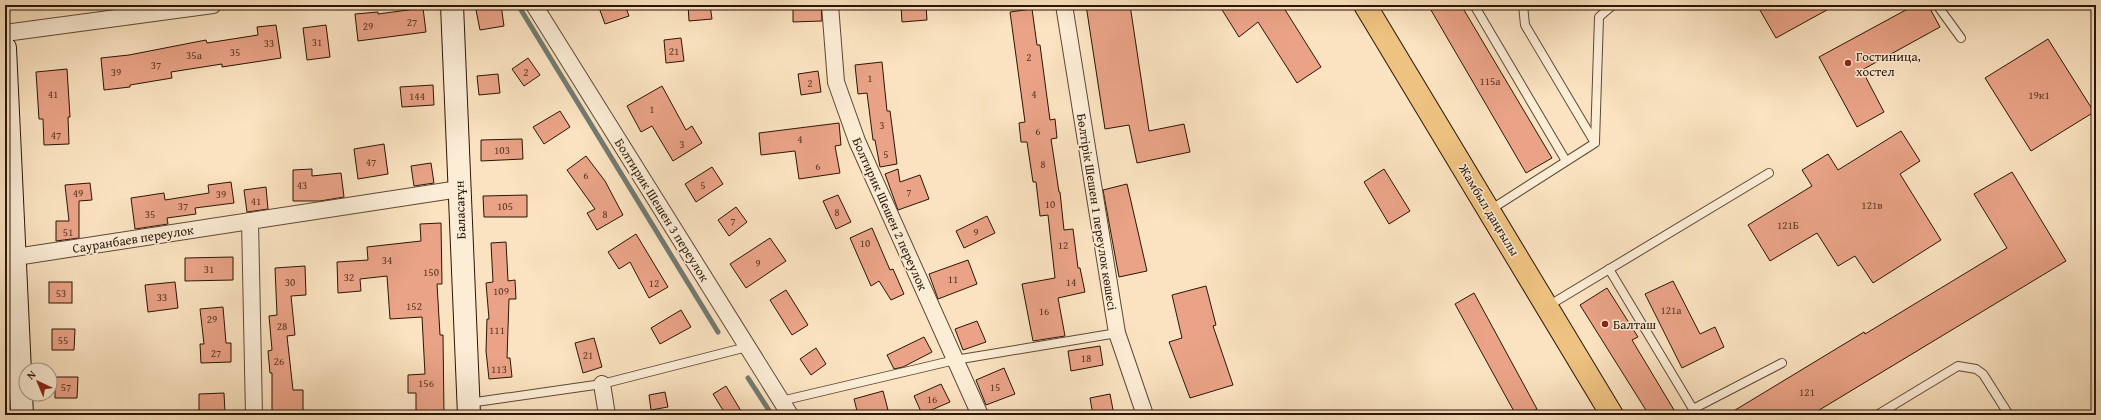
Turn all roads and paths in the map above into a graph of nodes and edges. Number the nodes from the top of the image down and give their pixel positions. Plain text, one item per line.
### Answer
1 (213, 5) edge
2 (452, 5) edge
3 (534, 5) edge
4 (830, 5) edge
5 (1064, 5) edge
6 (1365, 5) edge
7 (1474, 5) edge
8 (1523, 5) edge
9 (1613, 5) edge
10 (1937, 5) edge
11 (5, 33) edge
12 (1961, 38) dead end
13 (5, 48) edge
14 (1595, 143) junction
15 (1566, 161) junction
16 (1769, 173) dead end
17 (459, 190) junction
18 (1489, 210) junction
19 (250, 221) junction
20 (16, 257) junction
21 (1609, 270) junction
22 (1548, 306) junction
23 (1117, 333) junction
24 (747, 347) junction
25 (954, 360) junction
26 (1782, 363) dead end
27 (602, 384) junction
28 (781, 401) junction
29 (469, 409) edge
30 (22, 415) edge
31 (254, 415) edge
32 (607, 415) edge
33 (790, 415) edge
34 (980, 415) edge
35 (1145, 415) edge
36 (1612, 415) edge
37 (1877, 415) edge
38 (2009, 415) edge

1 - 11 street
2 - 17 street, Баласағұн
3 - 24 street, Болтирик Шешен 3 переулок
4 - 25 street, Болтирик Шешен 2 переулок
5 - 23 street, Бөлтірік Шешен 1 переулок көшесі
6 - 18 main road, Жамбыл даңғылы
7 - 15 lane
8 - 14 lane
9 - 14 lane
10 - 12 lane
13 - 20 street
14 - 15 lane
15 - 18 lane
16 - 21 lane
17 - 19 street, Сауранбаев переулок
17 - 29 street, Баласағұн
18 - 22 main road, Жамбыл даңғылы
19 - 20 street, Сауранбаев переулок
19 - 31 street
20 - 30 street
21 - 22 lane
21 - 26 lane
22 - 36 main road, Жамбыл даңғылы
23 - 25 lane
23 - 35 street, Бөлтірік Шешен 1 переулок көшесі
24 - 27 lane
24 - 28 street, Болтирик Шешен 3 переулок
25 - 28 lane
25 - 34 street, Болтирик Шешен 2 переулок
27 - 29 lane
27 - 32 street
28 - 33 street, Болтирик Шешен 3 переулок
37 - 38 lane

